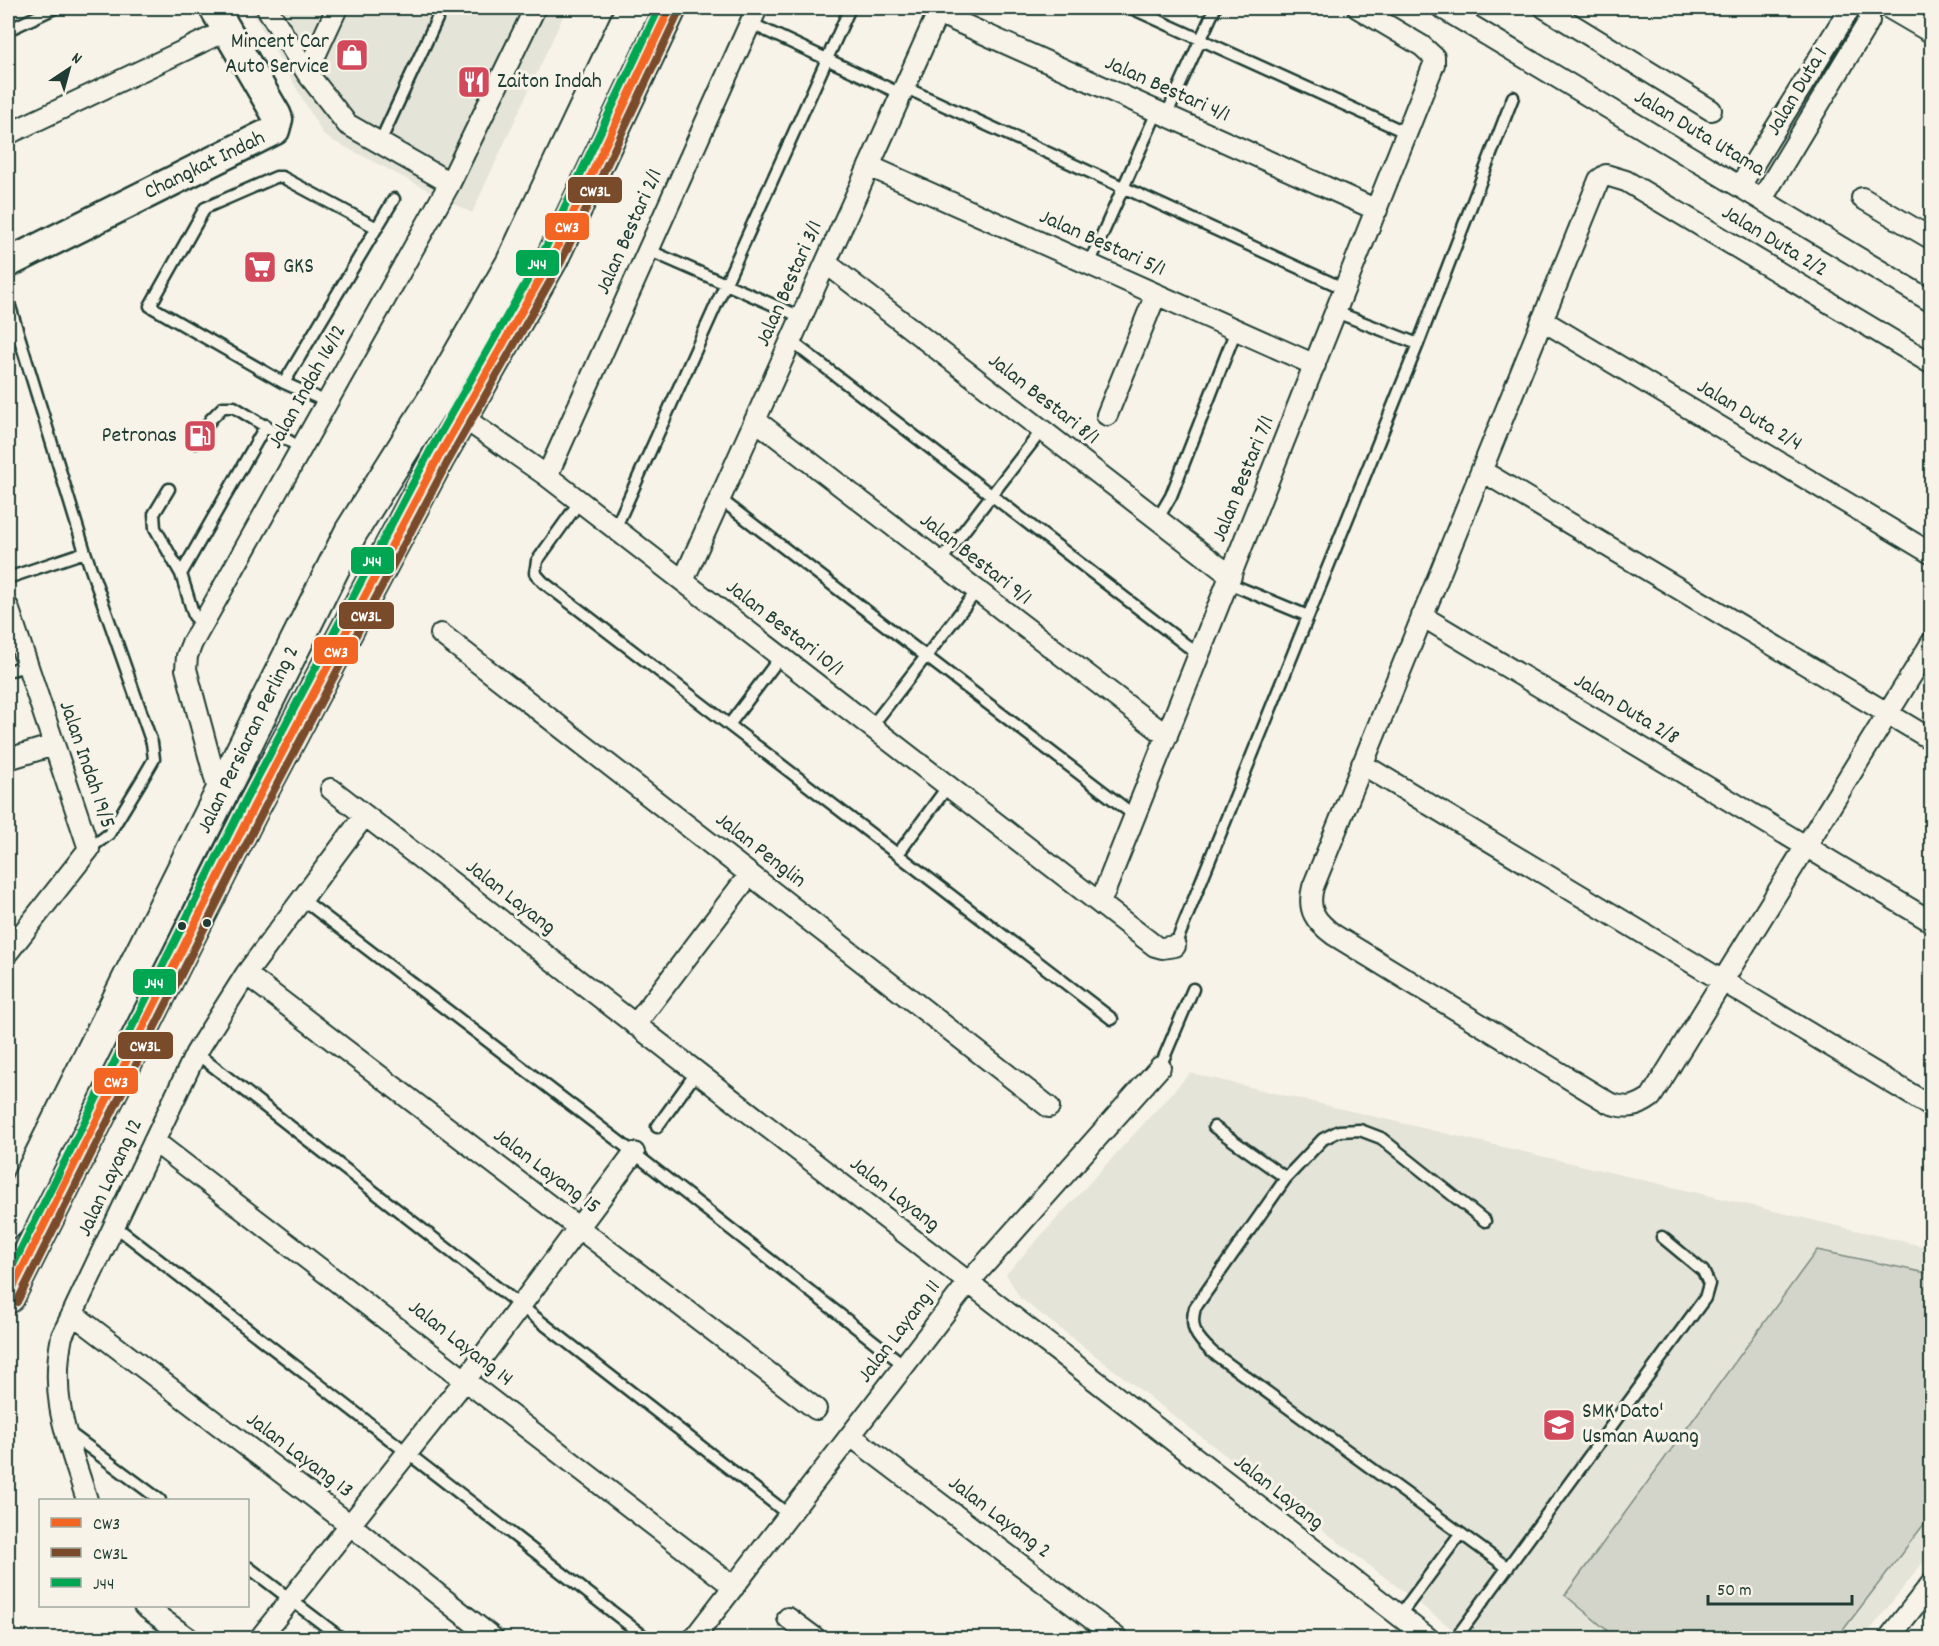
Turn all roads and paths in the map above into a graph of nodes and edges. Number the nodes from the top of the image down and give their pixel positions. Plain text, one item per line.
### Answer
1 (55, 8) edge
2 (267, 8) edge
3 (337, 8) edge
4 (442, 8) edge
5 (535, 8) edge
6 (670, 8) edge
7 (850, 8) edge
8 (1131, 8) edge
9 (1215, 8) edge
10 (1358, 8) edge
11 (1442, 8) edge
12 (1545, 8) edge
13 (1850, 8) edge
14 (1869, 8) edge
15 (1889, 8) edge
16 (630, 9) edge
17 (939, 10) edge
18 (754, 15) edge
19 (220, 19) edge
20 (8, 30) edge
21 (1932, 33) edge
22 (1201, 39) junction
23 (827, 59) junction
24 (307, 73) junction
25 (903, 91) junction
26 (1513, 97) dead end
27 (1711, 110) dead end
28 (1161, 114) junction
29 (1407, 133) junction
30 (8, 134) edge
31 (380, 142) junction
32 (869, 166) junction
33 (450, 183) junction
34 (1740, 186) junction
35 (1123, 187) junction
36 (394, 198) dead end
37 (1862, 198) dead end
38 (1762, 199) junction
39 (1377, 210) junction
40 (377, 228) junction
41 (1932, 239) edge
42 (648, 250) junction
43 (8, 262) edge
44 (826, 263) junction
45 (1089, 264) junction
46 (724, 283) junction
47 (1345, 289) junction
48 (1156, 294) junction
49 (8, 300) edge
50 (1932, 302) edge
51 (1336, 312) junction
52 (801, 317) junction
53 (1542, 320) junction
54 (1236, 330) junction
55 (791, 341) junction
56 (1418, 344) junction
57 (1932, 364) edge
58 (1315, 365) junction
59 (284, 382) junction
60 (435, 398) junction
61 (327, 402) junction
62 (1107, 415) dead end
63 (462, 418) junction
64 (755, 420) junction
65 (266, 425) junction
66 (1042, 430) junction
67 (196, 442) dead end
68 (302, 449) junction
69 (1482, 471) junction
70 (547, 476) junction
71 (169, 489) dead end
72 (992, 494) junction
73 (720, 499) junction
74 (580, 501) junction
75 (1157, 520) junction
76 (615, 529) junction
77 (85, 552) junction
78 (1932, 554) edge
79 (939, 562) junction
80 (181, 574) junction
81 (8, 578) edge
82 (1229, 579) junction
83 (683, 581) junction
84 (976, 592) junction
85 (8, 607) edge
86 (1308, 616) junction
87 (1422, 616) junction
88 (203, 624) junction
89 (441, 634) dead end
90 (1932, 642) edge
91 (926, 655) junction
92 (1199, 655) junction
93 (781, 656) junction
94 (27, 666) junction
95 (8, 671) edge
96 (1887, 714) junction
97 (729, 725) junction
98 (871, 727) junction
99 (1167, 736) junction
100 (1932, 740) edge
101 (54, 745) junction
102 (8, 759) edge
103 (1362, 764) junction
104 (948, 786) junction
105 (331, 789) dead end
106 (220, 799) junction
107 (364, 815) junction
108 (1135, 816) junction
109 (1806, 846) junction
110 (89, 849) junction
111 (898, 854) junction
112 (750, 874) junction
113 (302, 899) junction
114 (1100, 903) junction
115 (1932, 922) edge
116 (1175, 946) joint
117 (8, 952) edge
118 (246, 974) junction
119 (1723, 981) junction
120 (1193, 989) dead end
121 (1113, 1019) dead end
122 (635, 1025) junction
123 (196, 1053) junction
124 (1160, 1067) joint
125 (696, 1073) junction
126 (1049, 1107) dead end
127 (1932, 1107) edge
128 (657, 1127) dead end
129 (1214, 1127) dead end
130 (154, 1141) junction
131 (634, 1154) junction
132 (1286, 1178) junction
133 (1485, 1221) dead end
134 (8, 1222) edge
135 (115, 1226) junction
136 (578, 1227) junction
137 (1662, 1237) dead end
138 (968, 1283) junction
139 (8, 1297) edge
140 (520, 1304) junction
141 (73, 1314) junction
142 (904, 1365) junction
143 (466, 1379) junction
144 (816, 1409) dead end
145 (65, 1429) junction
146 (852, 1436) junction
147 (405, 1453) junction
148 (87, 1499) edge
149 (159, 1499) edge
150 (789, 1515) junction
151 (349, 1524) junction
152 (1460, 1534) junction
153 (249, 1568) edge
154 (1508, 1568) junction
155 (1932, 1583) edge
156 (734, 1587) junction
157 (291, 1600) junction
158 (147, 1607) edge
159 (1399, 1616) junction
160 (788, 1618) dead end
161 (1418, 1636) edge
162 (188, 1638) edge
163 (260, 1638) edge
164 (341, 1638) edge
165 (493, 1638) edge
166 (646, 1638) edge
167 (694, 1638) edge
168 (815, 1638) edge
169 (1117, 1638) edge
170 (1456, 1638) edge
171 (1888, 1638) edge

1 - 20 lane
2 - 24 street
3 - 24 street
4 - 31 lane
5 - 33 street, Jalan Indah 16/12
6 - 63 main road, Jalan Persiaran Perling 2
7 - 23 lane
8 - 22 lane
9 - 22 lane
10 - 29 street, Jalan Bestari 7/1
11 - 34 street, Jalan Duta Utama
12 - 27 street
13 - 34 street, Jalan Duta 1
14 - 38 street, Jalan Duta 1
15 - 21 street
16 - 60 main road, Jalan Persiaran Perling 2
17 - 25 street, Jalan Bestari 3/1
17 - 28 street, Jalan Bestari 4/1
18 - 23 lane
18 - 42 street, Jalan Bestari 2/1
19 - 30 street
19 - 43 street, Changkat Indah
22 - 28 lane
22 - 29 lane
23 - 25 lane
23 - 46 lane
24 - 31 street
25 - 32 street, Jalan Bestari 3/1
25 - 35 lane
26 - 56 lane
28 - 35 lane
28 - 39 street, Jalan Bestari 4/1
29 - 39 street, Jalan Bestari 7/1
31 - 33 street
32 - 44 street, Jalan Bestari 3/1
32 - 45 street, Jalan Bestari 5/1
33 - 61 street, Jalan Indah 16/12
34 - 38 street, Jalan Duta Utama
35 - 45 lane
35 - 47 lane
36 - 40 lane
37 - 41 street
38 - 50 street, Jalan Duta Utama
39 - 47 street, Jalan Bestari 7/1
40 - 59 lane
40 - 59 lane
42 - 46 lane
42 - 70 street, Jalan Bestari 2/1
44 - 52 street, Jalan Bestari 3/1
44 - 66 street, Jalan Bestari 8/1
45 - 48 street, Jalan Bestari 5/1
46 - 52 lane
46 - 76 lane
47 - 51 street, Jalan Bestari 7/1
48 - 54 street, Jalan Bestari 5/1
48 - 62 street
49 - 77 lane
51 - 56 lane
51 - 58 street, Jalan Bestari 7/1
52 - 55 street, Jalan Bestari 3/1
53 - 57 street, Jalan Duta 2/2
53 - 69 street
53 - 78 street, Jalan Duta 2/4
54 - 58 street, Jalan Bestari 5/1
54 - 75 lane
55 - 64 street, Jalan Bestari 3/1
55 - 72 lane
56 - 86 lane
58 - 82 street, Jalan Bestari 7/1
59 - 61 lane
60 - 63 street, Jalan Bestari 10/1
60 - 106 main road, Jalan Persiaran Perling 2
61 - 68 street, Jalan Indah 16/12
63 - 70 street, Jalan Bestari 10/1
63 - 139 main road, Jalan Persiaran Perling 2
64 - 73 street, Jalan Bestari 3/1
64 - 79 street, Jalan Bestari 9/1
65 - 67 lane
65 - 68 lane
65 - 80 lane
66 - 72 lane
66 - 75 street, Jalan Bestari 8/1
68 - 88 street, Jalan Indah 16/12
69 - 87 street
69 - 96 street
70 - 74 street, Jalan Bestari 10/1
71 - 80 lane
72 - 79 lane
72 - 92 lane
73 - 83 street, Jalan Bestari 3/1
73 - 91 lane
74 - 76 street, Jalan Bestari 10/1
74 - 97 lane
75 - 82 street, Jalan Bestari 8/1
76 - 83 street, Jalan Bestari 10/1
77 - 81 lane
77 - 110 lane
79 - 84 street, Jalan Bestari 9/1
80 - 88 lane
82 - 86 lane
82 - 92 street, Jalan Bestari 7/1
83 - 93 street, Jalan Bestari 10/1
84 - 91 lane
84 - 99 street, Jalan Bestari 9/1
85 - 94 street, Jalan Indah 19/5
86 - 116 lane
87 - 103 street
87 - 109 street, Jalan Duta 2/8
88 - 106 street, Jalan Indah 16/12
89 - 112 street, Jalan Penglin
90 - 96 street
91 - 98 lane
91 - 108 lane
92 - 99 street, Jalan Bestari 7/1
93 - 97 lane
93 - 98 street, Jalan Bestari 10/1
94 - 95 lane
94 - 101 street, Jalan Indah 19/5
96 - 100 street
96 - 109 street
97 - 111 lane
98 - 104 street, Jalan Bestari 10/1
99 - 108 street, Jalan Bestari 7/1
101 - 102 street
101 - 110 street, Jalan Indah 19/5
103 - 119 street
103 - 119 street
104 - 111 lane
104 - 114 street, Jalan Bestari 10/1
105 - 107 street, Jalan Layang
106 - 134 main road, Jalan Persiaran Perling 2
107 - 113 street, Jalan Layang 12
107 - 122 street, Jalan Layang
108 - 114 street, Jalan Bestari 7/1
109 - 115 street, Jalan Duta 2/8
109 - 119 street
110 - 117 street, Jalan Indah 19/5
111 - 121 lane
112 - 122 street
112 - 126 street, Jalan Penglin
113 - 118 street, Jalan Layang 12
113 - 131 lane
114 - 116 street, Jalan Bestari 10/1
118 - 123 street, Jalan Layang 12
118 - 136 street, Jalan Layang 15
119 - 127 street
120 - 124 lane
122 - 125 street, Jalan Layang
123 - 130 street, Jalan Layang 12
123 - 140 lane
124 - 138 street, Jalan Layang 11
125 - 128 lane
125 - 138 street, Jalan Layang
129 - 132 lane
130 - 135 street, Jalan Layang 12
130 - 143 street, Jalan Layang 14
131 - 136 street
131 - 142 lane
132 - 133 lane
132 - 152 lane
135 - 141 street, Jalan Layang 12
135 - 147 lane
136 - 140 street
136 - 144 street, Jalan Layang 15
137 - 154 lane
138 - 142 street, Jalan Layang 11
138 - 159 street, Jalan Layang
140 - 143 street
140 - 150 lane
141 - 145 street, Jalan Layang 12
141 - 151 street, Jalan Layang 13
142 - 146 street, Jalan Layang 11
143 - 147 street
143 - 156 street, Jalan Layang 14
145 - 148 street, Jalan Layang 12
145 - 149 lane
146 - 150 street, Jalan Layang 11
146 - 169 street, Jalan Layang 2
147 - 151 street
147 - 166 lane
150 - 156 street, Jalan Layang 11
151 - 157 street
151 - 165 street, Jalan Layang 13
152 - 154 lane
152 - 159 lane
153 - 157 lane
154 - 170 lane
155 - 171 street
156 - 167 street, Jalan Layang 11
157 - 163 street
157 - 164 lane
158 - 162 street
159 - 161 street, Jalan Layang
160 - 168 street

